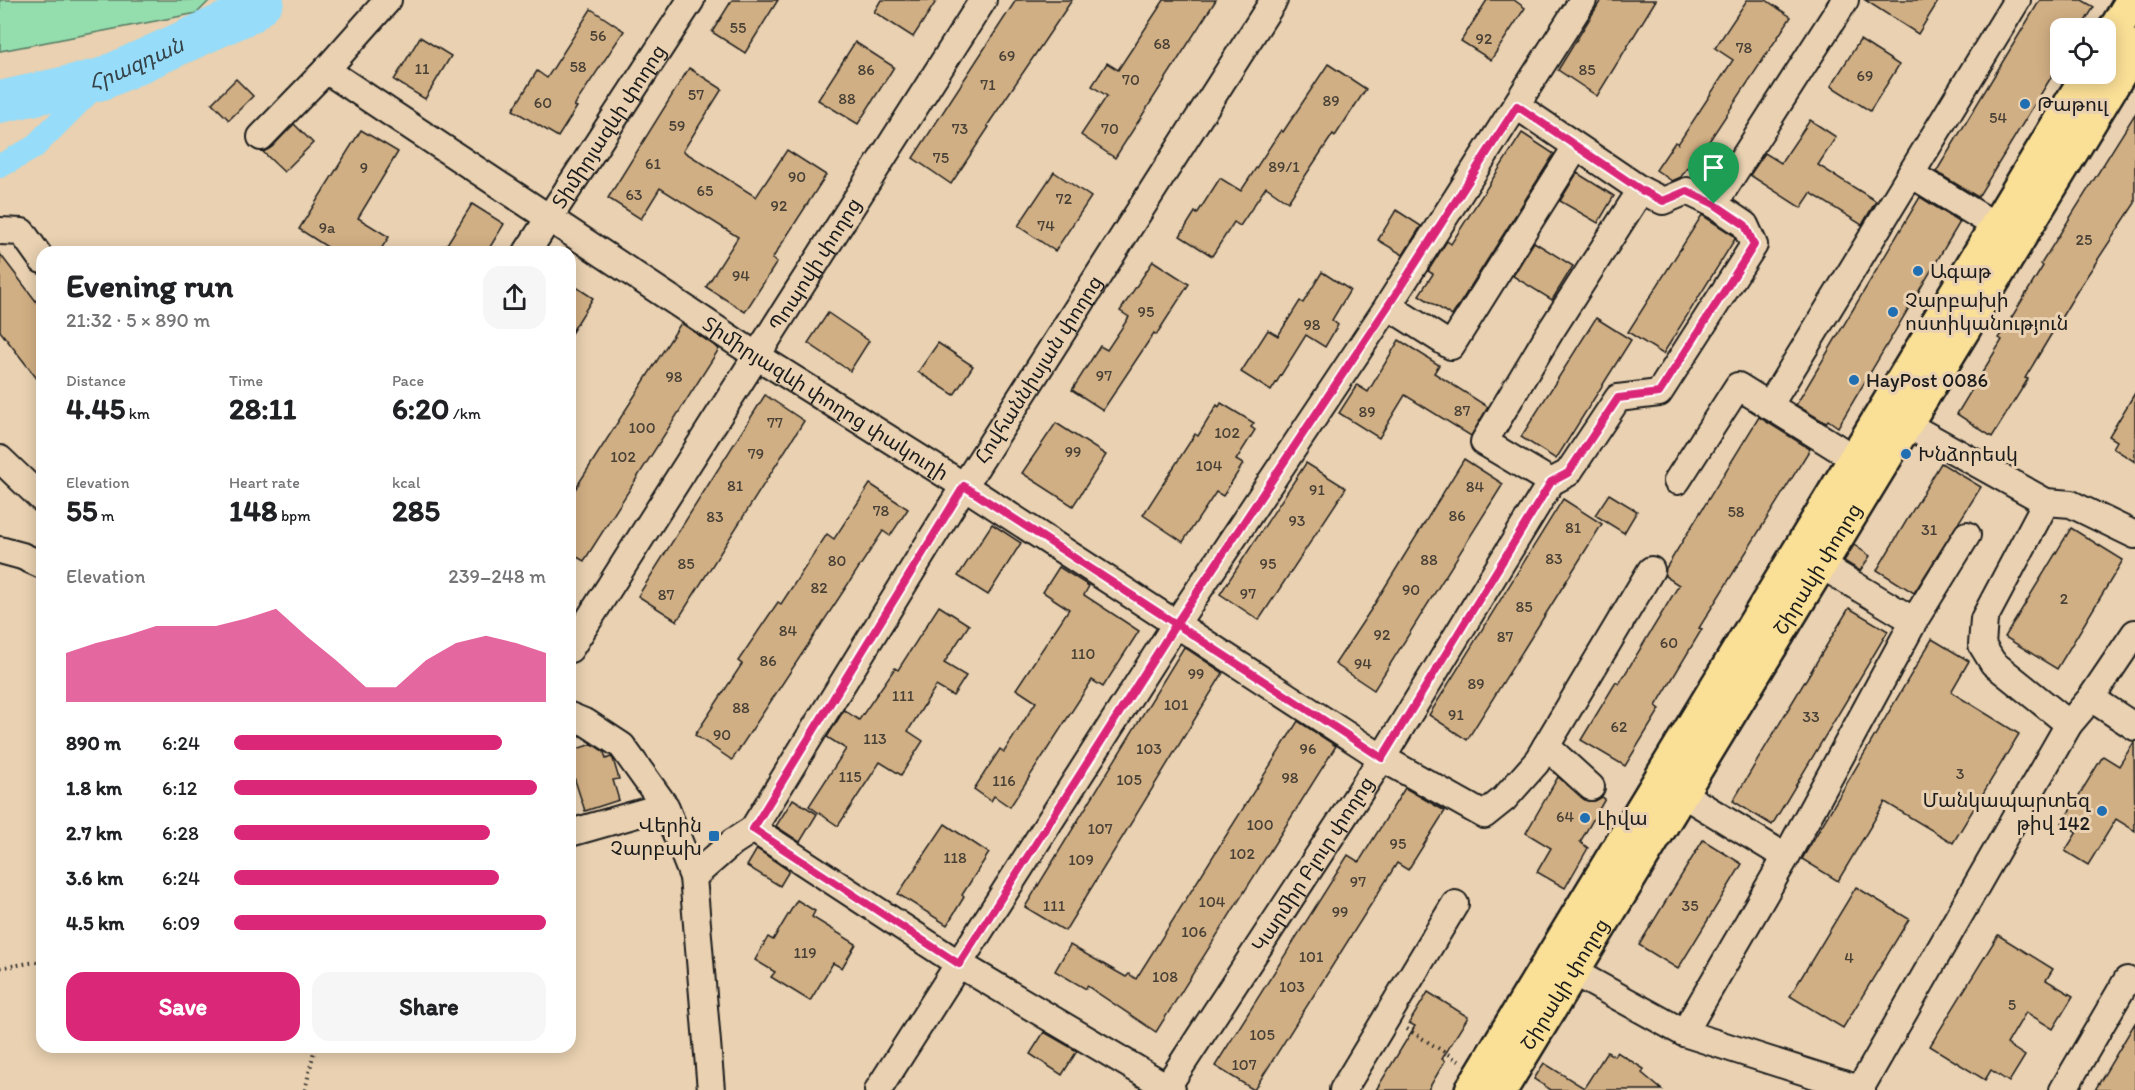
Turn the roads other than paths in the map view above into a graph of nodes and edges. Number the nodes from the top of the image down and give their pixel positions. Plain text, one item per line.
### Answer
1 (388, 0) edge
2 (691, 0) edge
3 (983, 0) edge
4 (1274, 0) edge
5 (1583, 0) edge
6 (1845, 0) edge
7 (2017, 0) edge
8 (2127, 2) edge
9 (2116, 25) edge
10 (2135, 47) edge
11 (326, 70) junction
12 (2083, 84) edge
13 (1517, 106) junction
14 (261, 137) dead end
15 (1576, 147) junction
16 (1911, 174) junction
17 (1641, 190) junction
18 (1714, 204) junction
19 (550, 218) junction
20 (1996, 226) junction
21 (0, 231) edge
22 (531, 246) edge
23 (36, 251) edge
24 (1388, 306) junction
25 (757, 356) junction
26 (1769, 406) junction
27 (1905, 424) junction
28 (0, 459) edge
29 (1865, 466) junction
30 (1677, 481) dead end
31 (1551, 482) junction
32 (964, 486) junction
33 (36, 493) edge
34 (2046, 502) junction
35 (1967, 535) dead end
36 (2135, 535) edge
37 (0, 550) edge
38 (1809, 558) junction
39 (36, 562) edge
40 (1651, 570) dead end
41 (1914, 621) junction
42 (1176, 624) junction
43 (2135, 633) edge
44 (576, 640) edge
45 (2091, 699) junction
46 (576, 718) edge
47 (2069, 724) junction
48 (2135, 727) edge
49 (1546, 746) junction
50 (1382, 758) junction
51 (1670, 787) junction
52 (1591, 788) dead end
53 (665, 806) junction
54 (753, 829) junction
55 (576, 831) edge
56 (1786, 857) junction
57 (693, 877) junction
58 (1455, 904) dead end
59 (959, 964) junction
60 (1562, 965) junction
61 (2127, 980) dead end
62 (1684, 1034) junction
63 (1469, 1077) edge
64 (1168, 1089) edge
65 (711, 1090) edge
66 (878, 1090) edge
67 (1343, 1090) edge
68 (1500, 1090) edge
69 (1861, 1090) edge
70 (2063, 1090) edge

1 - 11 street
2 - 19 street, Տիմիրյազևի փողոց
3 - 25 street, Պոպովի փողոց
4 - 32 street, Հովհաննիսյան փողոց
5 - 13 street
6 - 18 street
7 - 16 street
8 - 9 highway
10 - 27 highway, Շիրակի փողոց
11 - 14 street
11 - 19 street, Տիմիրյազևի փողոց փակուղի
12 - 20 highway, Շիրակի փողոց
13 - 15 street
13 - 24 street
15 - 17 street
15 - 24 street
16 - 20 street
16 - 26 street
17 - 18 street
17 - 31 street
18 - 31 street
19 - 22 street, Տիմիրյազևի փողոց
19 - 25 street, Տիմիրյազևի փողոց փակուղի
20 - 29 highway, Շիրակի փողոց
21 - 23 street
24 - 42 street
25 - 32 street, Տիմիրյազևի փողոց փակուղի
25 - 44 street, Պոպովի փողոց
26 - 29 street
26 - 30 street
27 - 29 highway, Շիրակի փողոց
27 - 34 street
28 - 33 street
29 - 38 highway, Շիրակի փողոց
31 - 50 street, Կարմիր Բլուր փողոց
32 - 42 street, Տիմիրյազևի փողոց փակուղի
32 - 54 street, Հովհաննիսյան փողոց
34 - 36 street
34 - 47 street
35 - 41 street
37 - 39 street
38 - 41 street
38 - 51 highway, Շիրակի փողոց
40 - 49 street
41 - 56 street
42 - 50 street, Տիմիրյազևի փողոց փակուղի
42 - 59 street
43 - 45 street
45 - 47 street
45 - 48 street
46 - 53 street
47 - 69 street
49 - 50 street, Տիմիրյազևի փողոց փակուղի
49 - 52 street
50 - 64 street, Կարմիր Բլուր փողոց
51 - 56 street
51 - 60 highway, Շիրակի փողոց
53 - 55 street
53 - 57 street
54 - 57 street, Հովհաննիսյան փողոց
54 - 59 street
56 - 62 street
57 - 65 street
58 - 67 street
59 - 64 street
59 - 66 street
60 - 62 street
60 - 63 highway, Շիրակի փողոց
60 - 68 highway, Շիրակի փողոց
61 - 70 street
62 - 69 street

